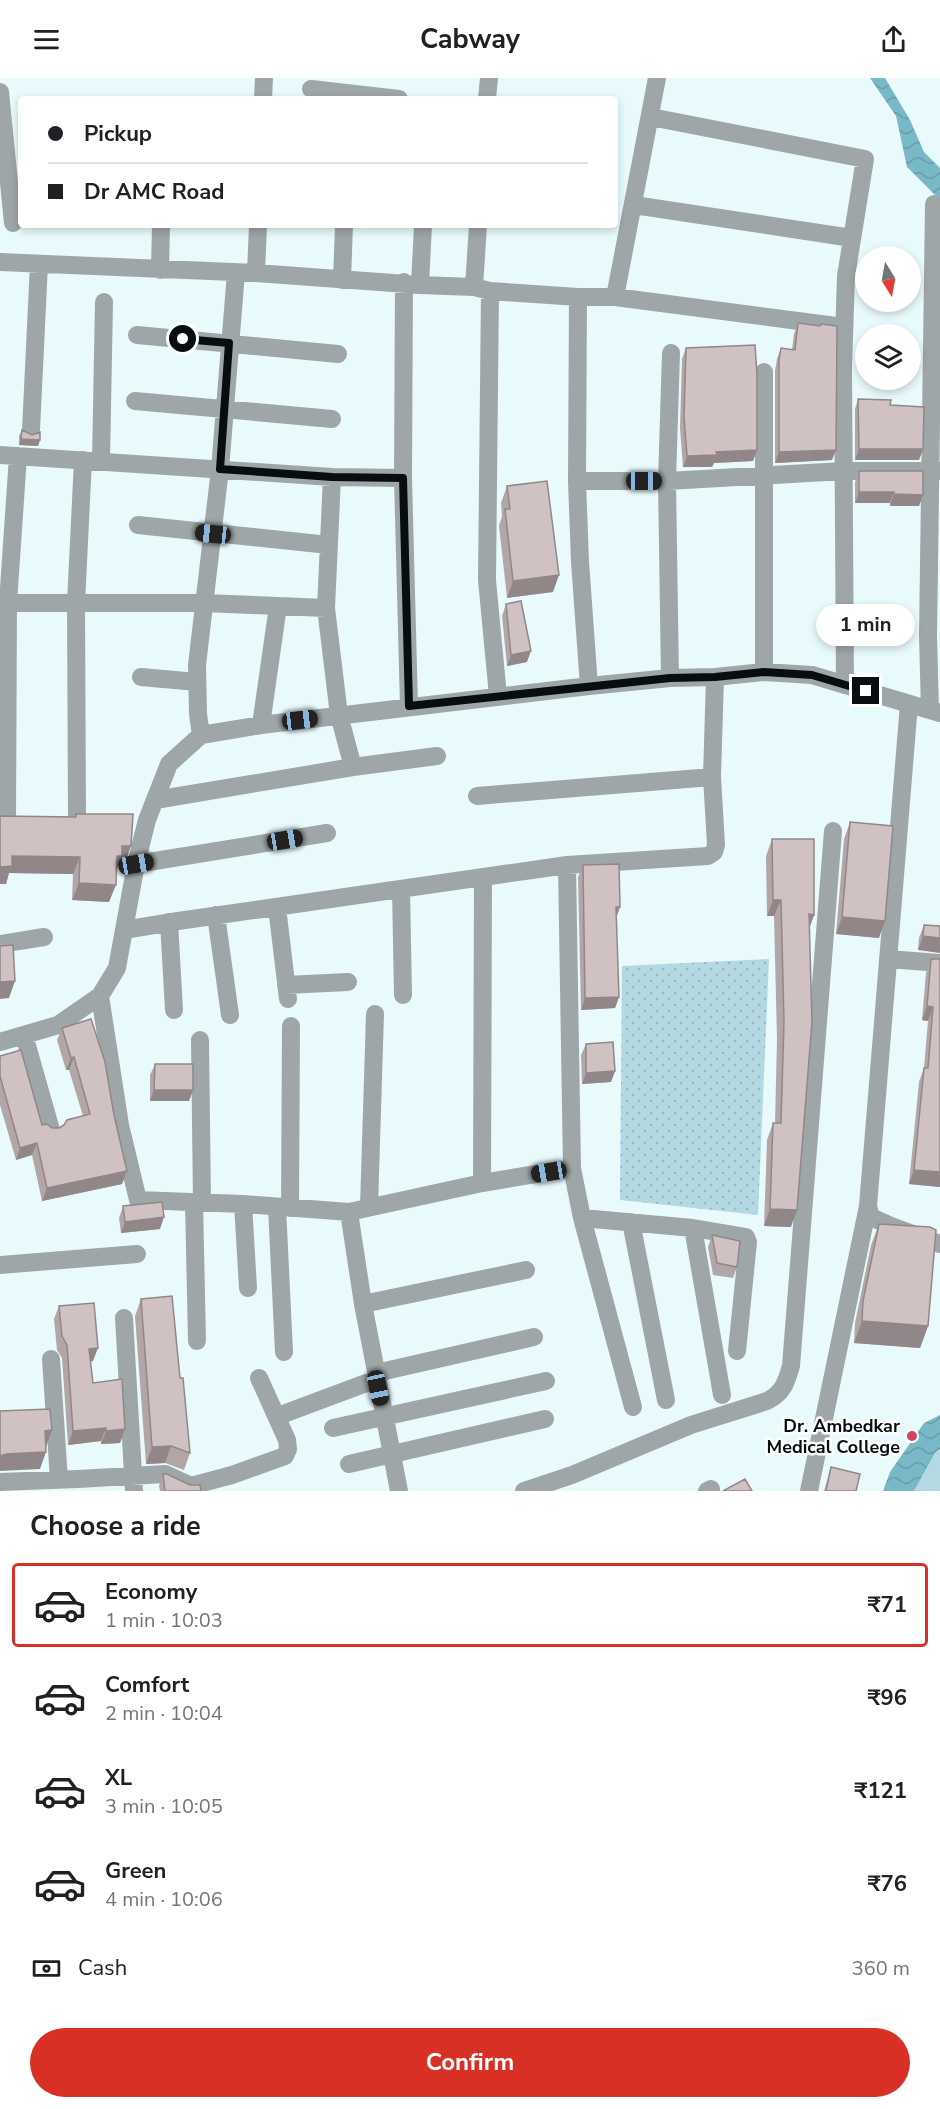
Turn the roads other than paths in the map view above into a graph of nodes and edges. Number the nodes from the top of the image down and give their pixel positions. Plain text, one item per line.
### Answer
1 (264, 78) edge
2 (489, 78) edge
3 (657, 78) edge
4 (311, 89) dead end
5 (0, 92) edge
6 (263, 96) edge
7 (373, 96) edge
8 (487, 96) edge
9 (651, 117) junction
10 (934, 204) dead end
11 (634, 205) junction
12 (13, 223) dead end
13 (161, 228) edge
14 (258, 228) edge
15 (344, 228) edge
16 (422, 228) edge
17 (478, 228) edge
18 (852, 238) junction
19 (0, 262) edge
20 (39, 264) junction
21 (160, 270) junction
22 (237, 273) junction
23 (256, 273) junction
24 (342, 280) junction
25 (412, 284) junction
26 (482, 289) junction
27 (578, 297) junction
28 (615, 297) junction
29 (104, 302) dead end
30 (844, 327) junction
31 (137, 335) dead end
32 (229, 343) junction
33 (671, 353) dead end
34 (338, 354) dead end
35 (764, 372) dead end
36 (135, 401) dead end
37 (225, 410) junction
38 (332, 419) dead end
39 (31, 430) dead end
40 (9, 455) edge
41 (92, 461) junction
42 (220, 469) junction
43 (844, 471) junction
44 (935, 471) edge
45 (763, 475) junction
46 (332, 477) junction
47 (403, 478) junction
48 (577, 480) junction
49 (667, 481) junction
50 (138, 525) dead end
51 (213, 534) junction
52 (329, 545) junction
53 (4, 603) edge
54 (76, 603) junction
55 (204, 603) junction
56 (278, 606) junction
57 (326, 608) junction
58 (764, 672) junction
59 (141, 677) dead end
60 (715, 677) junction
61 (670, 678) junction
62 (197, 682) junction
63 (845, 685) junction
64 (590, 686) junction
65 (498, 696) junction
66 (909, 704) junction
67 (409, 706) junction
68 (935, 711) edge
69 (339, 715) junction
70 (261, 725) junction
71 (201, 735) junction
72 (437, 756) dead end
73 (353, 767) junction
74 (712, 777) junction
75 (477, 796) dead end
76 (154, 800) junction
77 (100, 819) edge
78 (9, 820) edge
79 (833, 831) dead end
80 (327, 832) dead end
81 (136, 864) junction
82 (567, 865) junction
83 (483, 877) junction
84 (401, 889) junction
85 (277, 907) junction
86 (216, 915) junction
87 (169, 922) junction
88 (124, 930) junction
89 (44, 937) dead end
90 (0, 944) edge
91 (888, 959) junction
92 (940, 963) edge
93 (348, 982) dead end
94 (403, 995) dead end
95 (100, 996) junction
96 (174, 1010) dead end
97 (375, 1014) dead end
98 (230, 1015) dead end
99 (291, 1026) dead end
100 (24, 1035) junction
101 (200, 1040) dead end
102 (0, 1042) edge
103 (51, 1130) edge
104 (572, 1168) junction
105 (482, 1183) junction
106 (198, 1202) junction
107 (243, 1204) junction
108 (868, 1206) junction
109 (284, 1207) junction
110 (369, 1208) junction
111 (349, 1212) junction
112 (582, 1218) junction
113 (631, 1222) junction
114 (693, 1228) junction
115 (940, 1244) edge
116 (136, 1254) dead end
117 (0, 1265) edge
118 (526, 1270) dead end
119 (248, 1288) dead end
120 (363, 1304) junction
121 (124, 1318) dead end
122 (534, 1337) dead end
123 (197, 1341) dead end
124 (737, 1351) dead end
125 (284, 1352) dead end
126 (51, 1359) dead end
127 (377, 1376) junction
128 (259, 1378) dead end
129 (546, 1381) dead end
130 (722, 1395) dead end
131 (666, 1400) dead end
132 (633, 1407) dead end
133 (278, 1416) junction
134 (384, 1416) junction
135 (545, 1419) dead end
136 (333, 1428) dead end
137 (391, 1453) junction
138 (349, 1464) dead end
139 (59, 1480) junction
140 (0, 1482) edge
141 (134, 1483) edge
142 (399, 1491) edge
143 (524, 1491) edge
144 (809, 1491) edge

1 - 6 street
2 - 8 street
3 - 9 street
4 - 7 street
5 - 12 street
9 - 11 street
9 - 18 street
10 - 44 street
11 - 18 street
11 - 28 street
13 - 21 street
14 - 23 street
15 - 24 street
16 - 25 street
17 - 26 street
18 - 30 street
19 - 20 street
20 - 21 street
20 - 39 street
21 - 22 street
22 - 23 street
22 - 32 street
23 - 24 street
24 - 25 street
25 - 26 street
25 - 47 street
26 - 27 street
26 - 65 street
27 - 28 street
27 - 48 street
28 - 30 street
29 - 41 street
30 - 43 street
31 - 32 street
32 - 34 street
32 - 37 street
33 - 49 street
35 - 45 street
36 - 37 street
37 - 38 street
37 - 42 street
40 - 41 street
40 - 53 street
41 - 42 street
41 - 54 street
42 - 46 street
42 - 51 street
43 - 44 street
43 - 45 street
43 - 63 street
44 - 68 street
45 - 49 street
45 - 58 street
46 - 47 street
46 - 52 street
47 - 67 street
48 - 49 street
48 - 64 street
49 - 61 street
50 - 51 street
51 - 52 street
51 - 55 street
52 - 57 street
53 - 54 street
53 - 78 street
54 - 55 street
54 - 77 street
55 - 56 street
55 - 62 street
56 - 57 street
56 - 70 street
57 - 69 street
58 - 60 street
58 - 63 street
59 - 62 street
60 - 61 street
60 - 74 street
61 - 64 street
62 - 71 street
63 - 66 street
64 - 65 street
65 - 67 street
66 - 68 street
66 - 91 street
67 - 69 street
69 - 70 street
69 - 73 street
70 - 71 street
71 - 76 street
72 - 73 street
73 - 76 street
74 - 75 street
74 - 82 street
76 - 81 street
79 - 143 street
80 - 81 street
81 - 88 street
82 - 83 street
82 - 104 street
83 - 84 street
83 - 105 street
84 - 85 street
84 - 94 street
85 - 86 street
85 - 93 street
86 - 87 street
86 - 98 street
87 - 88 street
87 - 96 street
88 - 95 street
89 - 90 street
91 - 92 street
91 - 108 street
95 - 100 street
95 - 106 street
97 - 110 street
99 - 109 street
100 - 102 street
100 - 103 street
101 - 106 street
104 - 105 street
104 - 112 street
105 - 110 street
106 - 107 street
106 - 123 street
107 - 109 street
107 - 119 street
108 - 115 street
108 - 144 street
109 - 111 street
109 - 125 street
110 - 111 street
111 - 120 street
112 - 113 street
112 - 132 street
113 - 114 street
113 - 131 street
114 - 124 street
114 - 130 street
116 - 117 street
118 - 120 street
120 - 127 street
121 - 141 street
122 - 127 street
126 - 139 street
127 - 133 street
127 - 134 street
128 - 133 street
129 - 134 street
133 - 141 street
134 - 136 street
134 - 137 street
135 - 137 street
137 - 138 street
137 - 142 street
139 - 140 street
139 - 141 street

